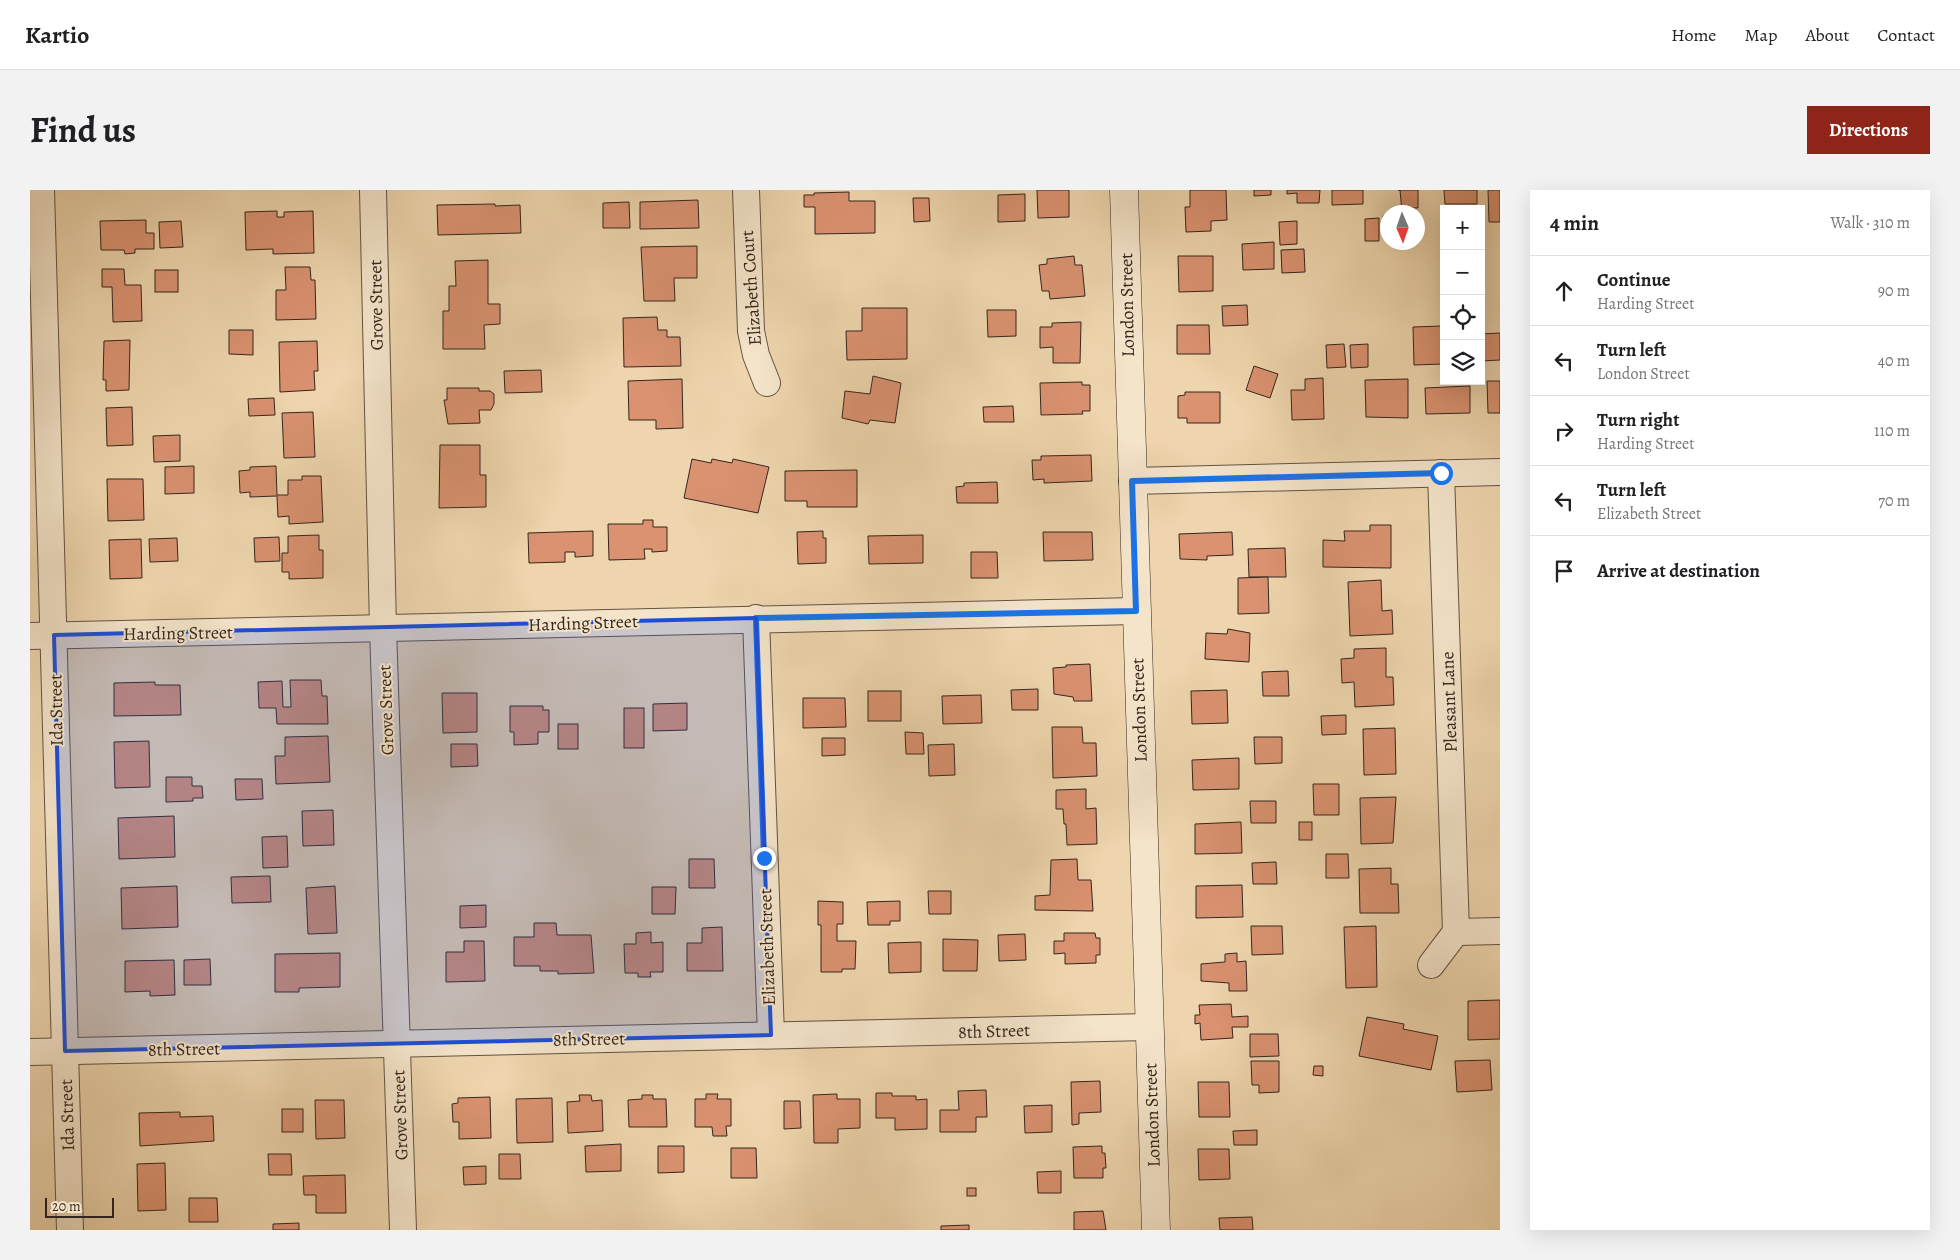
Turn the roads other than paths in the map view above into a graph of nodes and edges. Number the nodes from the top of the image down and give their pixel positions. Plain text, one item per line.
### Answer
1 (41, 190) edge
2 (373, 190) edge
3 (746, 190) edge
4 (1124, 190) edge
5 (767, 383) dead end
6 (1500, 472) edge
7 (1441, 473) junction
8 (1132, 481) junction
9 (1136, 611) junction
10 (756, 618) junction
11 (383, 628) junction
12 (42, 635) edge
13 (1500, 931) edge
14 (1456, 932) junction
15 (1431, 966) dead end
16 (1148, 1027) junction
17 (771, 1035) junction
18 (398, 1044) junction
19 (65, 1051) junction
20 (30, 1052) edge
21 (70, 1230) edge
22 (403, 1230) edge
23 (1156, 1230) edge

1 - 12 street, Ida Street
2 - 11 street, Grove Street
3 - 5 street, Elizabeth Court
4 - 8 street, London Street
6 - 7 street
7 - 8 street
7 - 14 street, Pleasant Lane
8 - 9 street, London Street
9 - 10 street, Harding Street
9 - 16 street, London Street
10 - 11 street, Harding Street
10 - 17 street, Elizabeth Street
11 - 12 street, Harding Street
11 - 18 street, Grove Street
12 - 19 street, Ida Street
13 - 14 street
14 - 15 street
16 - 17 street, 8th Street
16 - 23 street, London Street
17 - 18 street, 8th Street
18 - 19 street, 8th Street
18 - 22 street, Grove Street
19 - 20 street, 8th Street
19 - 21 street, Ida Street

